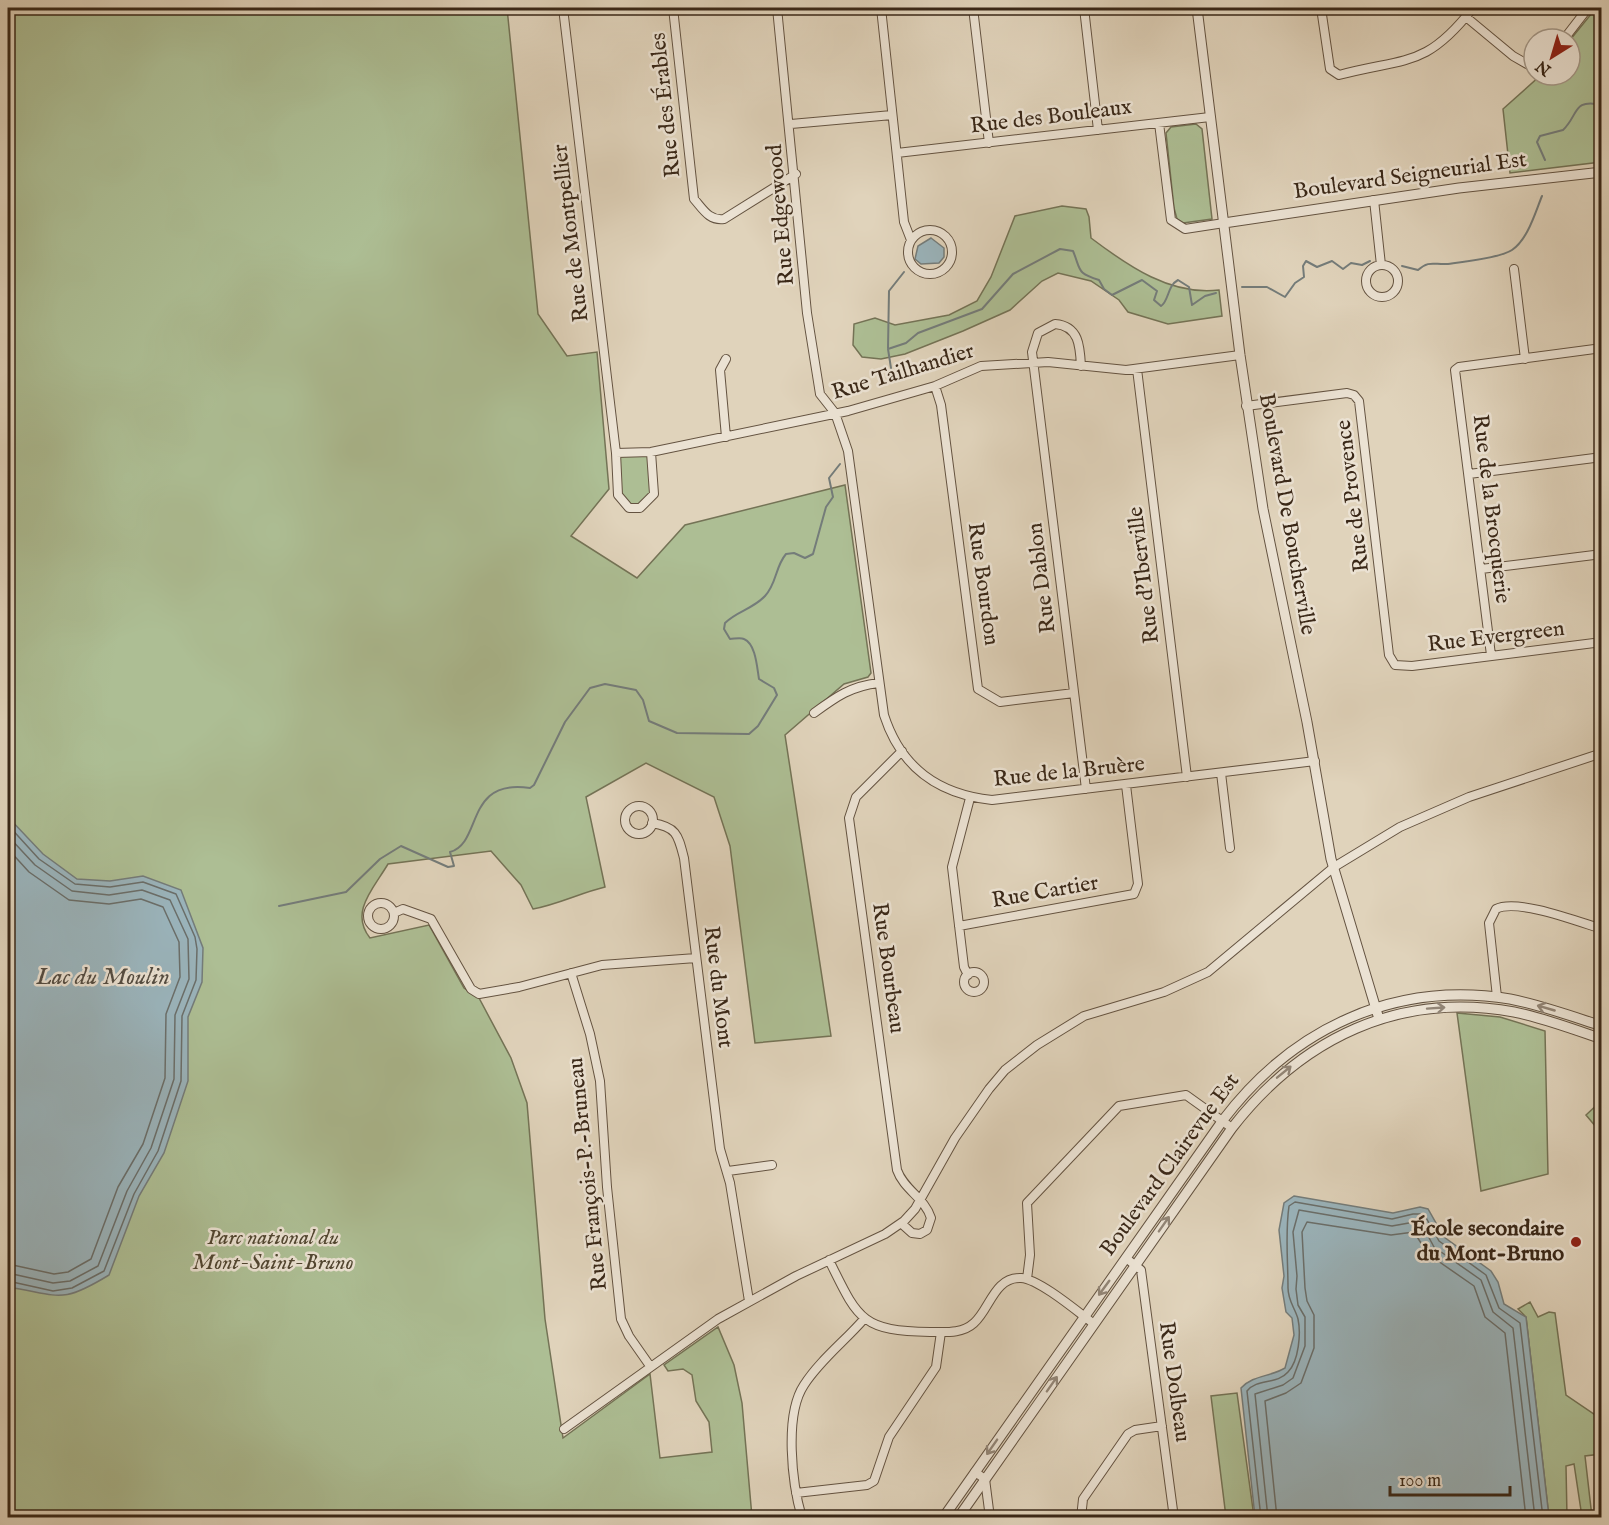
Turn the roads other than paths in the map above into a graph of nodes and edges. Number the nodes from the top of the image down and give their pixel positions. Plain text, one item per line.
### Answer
1 (563, 8) edge
2 (673, 8) edge
3 (777, 8) edge
4 (881, 8) edge
5 (973, 8) edge
6 (1084, 8) edge
7 (1197, 8) edge
8 (1321, 8) edge
9 (1473, 8) edge
10 (1588, 8) edge
11 (1466, 17) junction
12 (1573, 27) edge
13 (1522, 61) edge
14 (892, 115) junction
15 (1210, 117) junction
16 (1159, 123) junction
17 (791, 124) junction
18 (1098, 130) junction
19 (989, 143) junction
20 (897, 153) junction
21 (1602, 172) edge
22 (796, 174) junction
23 (1374, 200) junction
24 (1224, 223) junction
25 (910, 240) junction
26 (1381, 265) junction
27 (1514, 269) dead end
28 (1602, 348) edge
29 (1240, 355) junction
30 (726, 359) dead end
31 (1524, 359) junction
32 (1034, 362) junction
33 (1081, 366) junction
34 (1137, 369) junction
35 (935, 386) junction
36 (1246, 406) junction
37 (835, 413) junction
38 (726, 437) junction
39 (651, 452) junction
40 (616, 453) junction
41 (1602, 457) edge
42 (1469, 474) junction
43 (1602, 554) edge
44 (1481, 569) junction
45 (1602, 642) edge
46 (1491, 655) junction
47 (1395, 665) joint
48 (879, 683) junction
49 (1074, 693) junction
50 (814, 713) dead end
51 (902, 752) junction
52 (1602, 753) edge
53 (1315, 761) junction
54 (1221, 773) junction
55 (1187, 777) junction
56 (1126, 784) junction
57 (1086, 789) junction
58 (970, 798) junction
59 (652, 823) dead end
60 (1230, 848) dead end
61 (1334, 867) junction
62 (394, 914) dead end
63 (959, 926) junction
64 (1602, 929) edge
65 (696, 958) junction
66 (571, 973) junction
67 (968, 975) dead end
68 (1497, 997) junction
69 (1376, 1008) junction
70 (1379, 1019) junction
71 (1602, 1026) edge
72 (1602, 1039) edge
73 (1223, 1120) junction
74 (1232, 1128) junction
75 (772, 1165) dead end
76 (728, 1171) junction
77 (920, 1200) junction
78 (902, 1224) junction
79 (1126, 1258) junction
80 (829, 1260) junction
81 (1136, 1264) junction
82 (1027, 1279) junction
83 (749, 1301) junction
84 (1084, 1316) junction
85 (864, 1319) junction
86 (1094, 1324) junction
87 (941, 1332) junction
88 (650, 1366) junction
89 (1162, 1426) junction
90 (564, 1429) dead end
91 (975, 1472) junction
92 (985, 1479) junction
93 (796, 1493) junction
94 (802, 1518) edge
95 (943, 1518) edge
96 (958, 1518) edge
97 (990, 1518) edge
98 (1081, 1518) edge
99 (1174, 1518) edge

1 - 40 street, Rue de Montpellier
2 - 22 street, Rue des Érables
3 - 17 street, Rue Edgewood
4 - 14 street
5 - 19 street
6 - 18 street
7 - 15 street, Boulevard De Boucherville
8 - 11 street
9 - 11 street
10 - 12 street
11 - 13 street
14 - 17 street
14 - 20 street
15 - 16 street, Rue des Bouleaux
15 - 24 street, Boulevard De Boucherville
16 - 18 street, Rue des Bouleaux
16 - 24 street
17 - 22 street, Rue Edgewood
18 - 19 street, Rue des Bouleaux
19 - 20 street, Rue des Bouleaux
20 - 25 street
21 - 23 street, Boulevard Seigneurial Est
22 - 37 street, Rue Edgewood
23 - 24 street, Boulevard Seigneurial Est
23 - 26 street
24 - 29 street, Boulevard De Boucherville
25 - 25 street
26 - 26 street
27 - 31 street
28 - 31 street
29 - 34 street, Rue Tailhandier
29 - 36 street, Boulevard De Boucherville
30 - 38 street
31 - 42 street, Rue de la Brocquerie
32 - 33 street, Rue Tailhandier
32 - 33 street, Rue Dablon
32 - 35 street, Rue Tailhandier
32 - 49 street, Rue Dablon
33 - 34 street, Rue Tailhandier
34 - 55 street, Rue d'Iberville
35 - 37 street, Rue Tailhandier
35 - 49 street, Rue Bourdon
36 - 47 street, Rue de Provence
36 - 53 street, Boulevard De Boucherville
37 - 38 street, Rue Tailhandier
37 - 48 street, Rue de la Bruère
38 - 39 street, Rue Tailhandier
39 - 40 street, Rue Tailhandier
39 - 40 street, Rue de Montpellier
41 - 42 street
42 - 44 street, Rue de la Brocquerie
43 - 44 street
44 - 46 street, Rue de la Brocquerie
45 - 46 street, Rue Evergreen
46 - 47 street, Rue Evergreen
48 - 50 street
48 - 51 street, Rue de la Bruère
49 - 57 street, Rue Dablon
51 - 58 street, Rue de la Bruère
51 - 77 street, Rue Bourbeau
52 - 61 street
53 - 54 street, Rue de la Bruère
53 - 61 street, Boulevard De Boucherville
54 - 55 street, Rue de la Bruère
54 - 60 street
55 - 56 street, Rue de la Bruère
56 - 57 street, Rue de la Bruère
56 - 63 street, Rue Cartier
57 - 58 street, Rue de la Bruère
58 - 63 street
59 - 65 street, Rue du Mont
61 - 69 street, Boulevard De Boucherville
61 - 77 street
62 - 66 street
63 - 67 street
64 - 68 street
65 - 66 street
65 - 76 street, Rue du Mont
66 - 88 street, Rue François-P.-Bruneau
68 - 69 street, Boulevard Clairevue Est
71 -> 68 street, Boulevard Clairevue Est
69 - 70 street, Boulevard De Boucherville
69 - 73 street, Boulevard Clairevue Est
70 -> 72 street, Boulevard Clairevue Est
74 -> 70 street, Boulevard Clairevue Est
73 - 74 street
73 - 79 street, Boulevard Clairevue Est
73 - 82 street
81 -> 74 street, Boulevard Clairevue Est
75 - 76 street
76 - 83 street, Rue du Mont
77 - 78 street
77 - 78 street
78 - 80 street
79 - 81 street
79 -> 84 street, Boulevard Clairevue Est
80 - 83 street
80 - 85 street
81 - 86 street, Boulevard Clairevue Est
81 - 89 street, Rue Dolbeau
82 - 84 street
82 - 87 street
83 - 88 street
84 - 86 street
84 -> 91 street, Boulevard Clairevue Est
85 - 87 street
85 - 93 street
92 -> 86 street, Boulevard Clairevue Est
87 - 93 street
88 - 90 street
89 - 98 street
89 - 99 street, Rue Dolbeau
91 - 92 street
91 - 95 street, Boulevard Clairevue Est
92 - 96 street, Boulevard Clairevue Est
92 - 97 street
93 - 94 street

